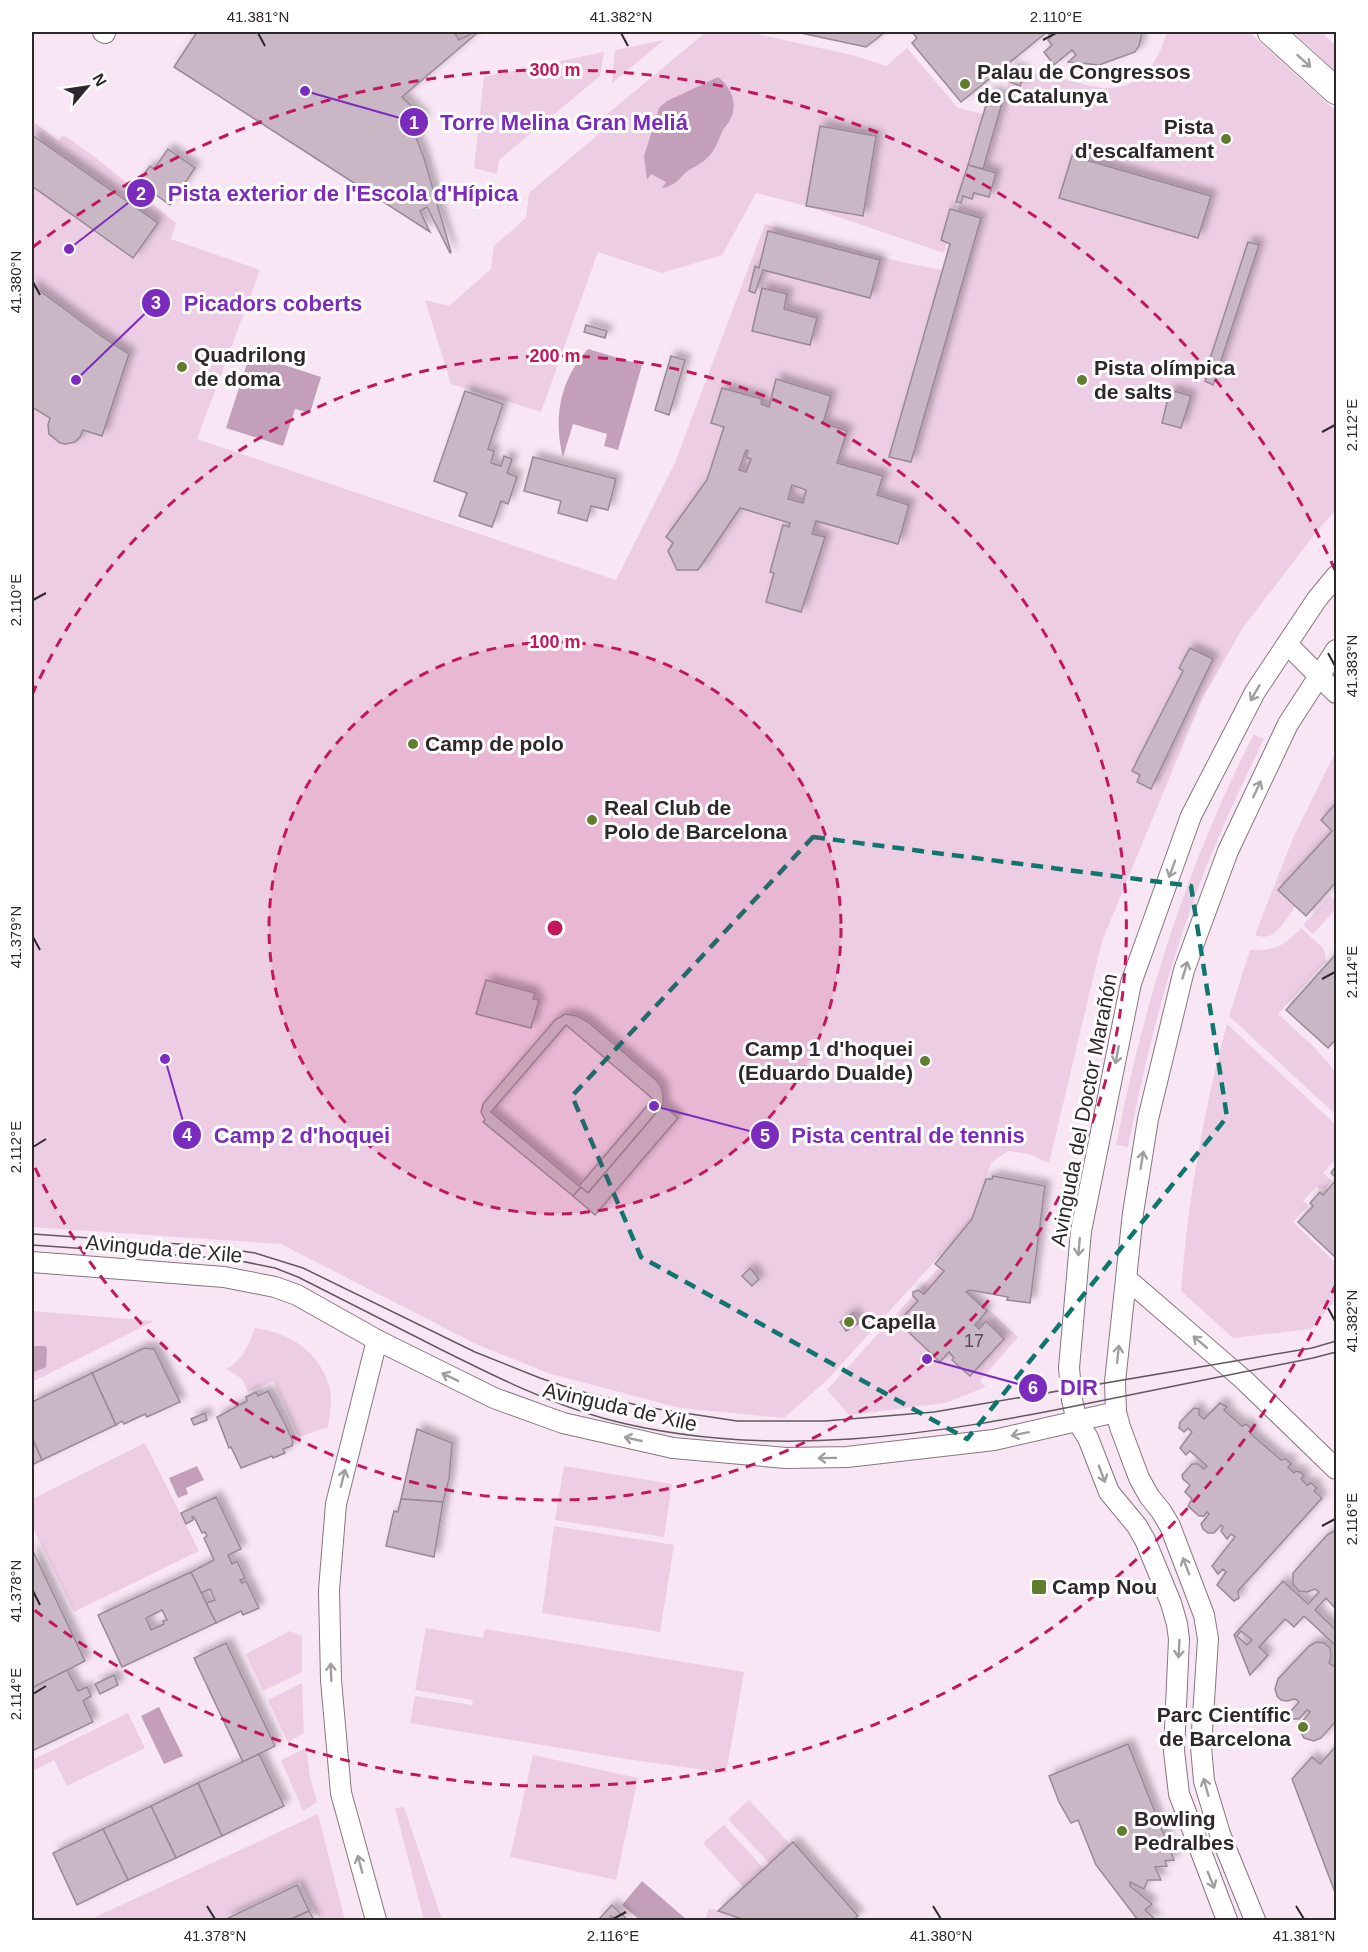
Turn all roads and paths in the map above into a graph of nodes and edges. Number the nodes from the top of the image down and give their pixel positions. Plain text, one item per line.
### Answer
1 (1271, 32) edge
2 (1336, 91) edge
3 (1336, 576) edge
4 (1287, 644) junction
5 (1336, 650) edge
6 (1319, 676) junction
7 (1336, 693) edge
8 (32, 1262) edge
9 (1127, 1279) junction
10 (377, 1340) junction
11 (1116, 1412) junction
12 (1077, 1421) junction
13 (1336, 1469) edge
14 (376, 1920) edge
15 (1227, 1920) edge
16 (1255, 1920) edge

1 -> 2 main road
3 - 4 street, Avinguda del Doctor Marañón
4 - 6 street
4 -> 12 street, Avinguda del Doctor Marañón
5 - 6 street
6 - 7 street
9 -> 6 street
8 - 10 street, Avinguda de Xile
11 -> 9 street
13 -> 9 street
12 -> 10 street, Avinguda de Xile
14 -> 10 street
11 - 12 street, Avinguda de Xile
16 -> 11 street
12 -> 15 street, Avinguda del Doctor Marañón

